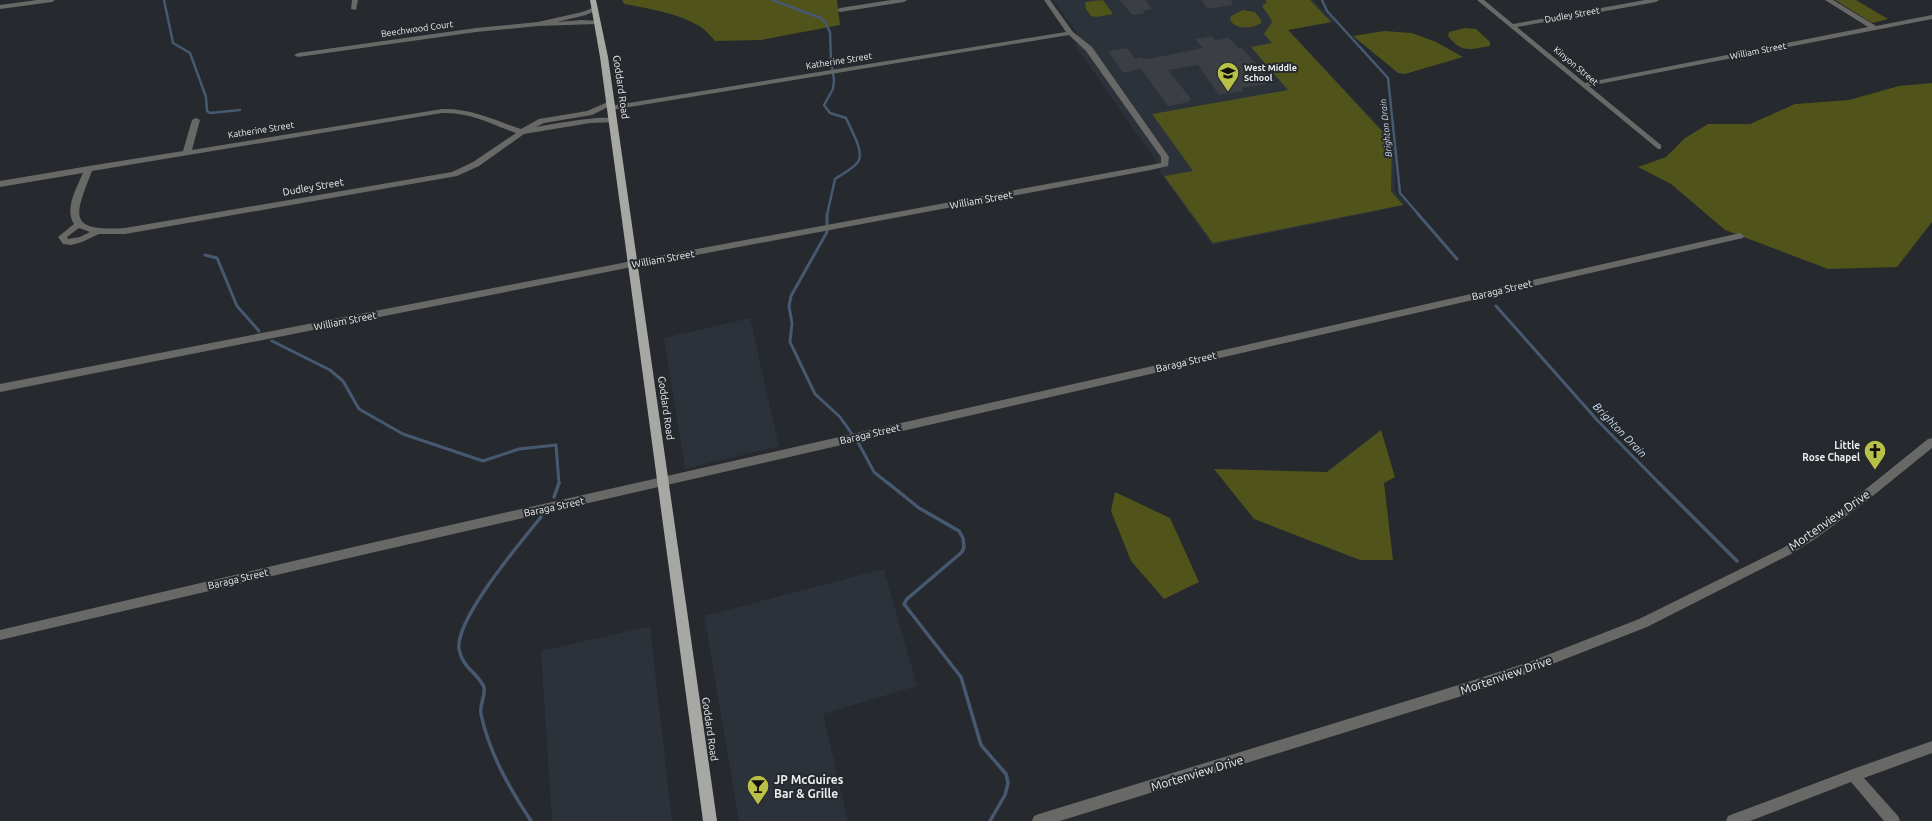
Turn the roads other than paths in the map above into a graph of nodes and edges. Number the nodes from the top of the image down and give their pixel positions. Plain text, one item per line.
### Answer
1 (52, 0) edge
2 (355, 0) edge
3 (904, 0) edge
4 (1047, 0) edge
5 (1480, 0) edge
6 (1656, 0) edge
7 (1828, 0) edge
8 (594, 4) edge
9 (0, 7) edge
10 (354, 9) dead end
11 (840, 10) dead end
12 (1932, 17) edge
13 (597, 22) junction
14 (538, 24) junction
15 (1512, 26) junction
16 (1874, 28) junction
17 (1071, 34) junction
18 (298, 55) dead end
19 (1584, 85) junction
20 (611, 106) junction
21 (196, 120) dead end
22 (613, 120) junction
23 (522, 132) junction
24 (1658, 147) dead end
25 (188, 152) junction
26 (89, 168) junction
27 (0, 184) edge
28 (79, 224) junction
29 (97, 231) junction
30 (1740, 236) dead end
31 (632, 264) junction
32 (0, 388) edge
33 (1932, 442) edge
34 (663, 483) junction
35 (0, 635) edge
36 (1932, 747) edge
37 (1853, 775) junction
38 (710, 821) edge
39 (1039, 821) edge
40 (1733, 821) edge
41 (1893, 821) edge

1 - 9 street
2 - 10 street
3 - 11 street
4 - 17 street
5 - 15 street, Kinyon Street
6 - 15 street, Dudley Street
7 - 16 street
8 - 13 main road, Goddard Road
8 - 14 street, Beechwood Court
12 - 16 street, William Street
13 - 14 street, Beechwood Court
13 - 20 main road, Goddard Road
14 - 18 street, Beechwood Court
15 - 19 street, Kinyon Street
16 - 19 street, William Street
17 - 20 street, Katherine Street
17 - 31 street, William Street
19 - 24 street, Kinyon Street
20 - 22 main road, Goddard Road
20 - 23 street, Katherine Street
21 - 25 street
22 - 23 street, Katherine Street
22 - 31 main road, Goddard Road
23 - 25 street, Katherine Street
23 - 29 street, Dudley Street
25 - 26 street, Katherine Street
26 - 27 street, Katherine Street
26 - 28 street
28 - 29 street, Dudley Street
28 - 29 street, Dudley Street
30 - 34 street, Baraga Street
31 - 32 street, William Street
31 - 34 main road, Goddard Road
33 - 39 street, Mortenview Drive
34 - 35 street, Baraga Street
34 - 38 main road, Goddard Road
36 - 37 street
37 - 40 street
37 - 41 street

